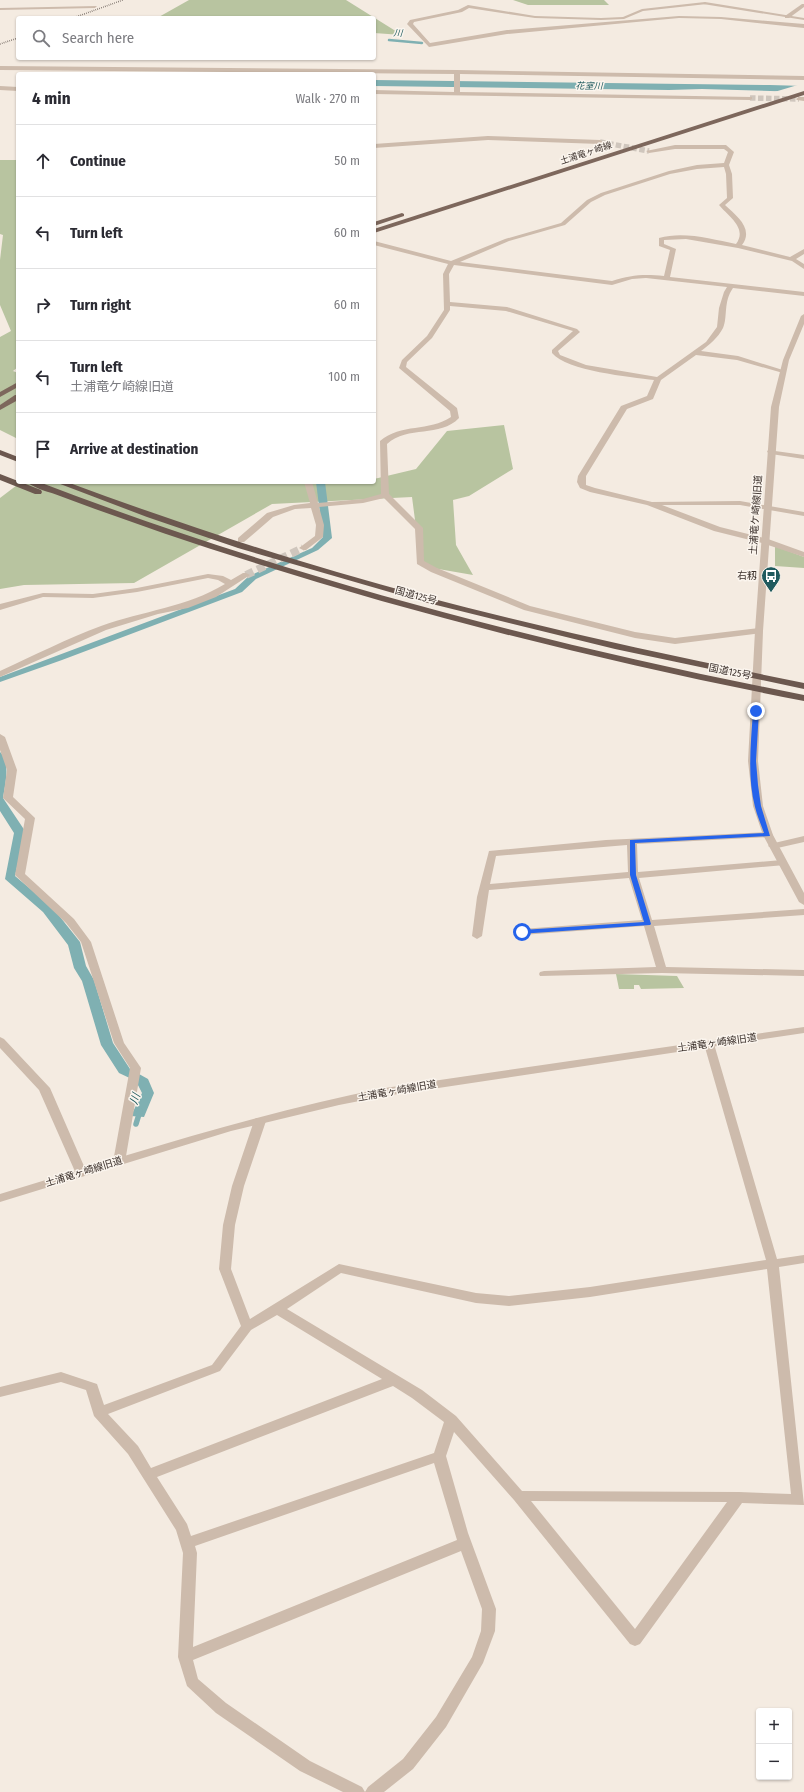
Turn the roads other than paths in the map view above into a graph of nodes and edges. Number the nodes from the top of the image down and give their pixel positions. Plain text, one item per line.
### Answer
1 (467, 0) edge
2 (687, 0) edge
3 (695, 1) edge
4 (705, 3) junction
5 (804, 5) edge
6 (468, 6) junction
7 (95, 7) dead end
8 (0, 9) edge
9 (787, 16) junction
10 (804, 19) edge
11 (804, 26) edge
12 (0, 68) edge
13 (151, 72) edge
14 (457, 72) junction
15 (804, 78) edge
16 (0, 88) edge
17 (804, 88) edge
18 (16, 89) edge
19 (376, 92) edge
20 (457, 92) junction
21 (804, 93) edge
22 (750, 98) tunnel mouth
23 (600, 142) tunnel mouth
24 (376, 146) edge
25 (649, 151) tunnel mouth
26 (726, 165) junction
27 (376, 223) edge
28 (376, 231) edge
29 (376, 244) edge
30 (738, 246) junction
31 (804, 251) edge
32 (791, 259) junction
33 (452, 263) junction
34 (804, 266) edge
35 (667, 277) junction
36 (732, 285) junction
37 (804, 294) edge
38 (447, 304) junction
39 (804, 316) edge
40 (697, 353) junction
41 (783, 371) junction
42 (658, 379) junction
43 (16, 385) edge
44 (0, 395) edge
45 (16, 398) edge
46 (0, 408) edge
47 (0, 452) edge
48 (771, 452) junction
49 (804, 457) edge
50 (0, 458) edge
51 (16, 459) edge
52 (16, 465) edge
53 (0, 469) edge
54 (16, 476) edge
55 (0, 477) edge
56 (16, 483) edge
57 (19, 484) edge
58 (36, 484) edge
59 (66, 484) edge
60 (81, 484) edge
61 (309, 484) edge
62 (384, 495) junction
63 (649, 503) junction
64 (314, 505) junction
65 (768, 507) junction
66 (804, 514) edge
67 (241, 540) junction
68 (765, 541) junction
69 (303, 548) tunnel mouth
70 (804, 555) edge
71 (246, 575) tunnel mouth
72 (338, 576) junction
73 (331, 583) junction
74 (232, 584) junction
75 (0, 607) edge
76 (759, 631) junction
77 (0, 674) edge
78 (757, 677) junction
79 (804, 686) edge
80 (757, 689) junction
81 (804, 698) edge
82 (0, 737) edge
83 (768, 835) junction
84 (804, 839) edge
85 (632, 842) junction
86 (774, 846) junction
87 (782, 863) junction
88 (633, 875) junction
89 (484, 887) junction
90 (804, 902) edge
91 (804, 912) edge
92 (648, 924) junction
93 (522, 932) dead end
94 (477, 936) dead end
95 (662, 970) junction
96 (804, 973) edge
97 (544, 974) dead end
98 (804, 1030) edge
99 (0, 1041) edge
100 (709, 1044) junction
101 (260, 1121) junction
102 (119, 1162) junction
103 (81, 1173) junction
104 (0, 1198) edge
105 (804, 1259) edge
106 (773, 1264) junction
107 (276, 1309) junction
108 (247, 1327) junction
109 (394, 1380) junction
110 (0, 1392) edge
111 (99, 1412) junction
112 (451, 1420) junction
113 (439, 1456) junction
114 (148, 1475) junction
115 (519, 1496) junction
116 (739, 1496) junction
117 (801, 1500) edge
118 (187, 1543) junction
119 (465, 1543) junction
120 (185, 1657) junction
121 (357, 1792) edge
122 (373, 1792) edge

1 - 6 street
2 - 3 street
3 - 4 street
4 - 6 street
4 - 9 street
5 - 9 street
6 - 11 street
7 - 8 street
9 - 10 street
12 - 13 street
13 - 14 street
14 - 15 street
14 - 20 street
16 - 18 street
17 - 27 main road, 土浦竜ヶ崎線
19 - 20 street
20 - 22 street
21 - 28 main road, 土浦竜ヶ崎線
23 - 24 street
25 - 26 street
26 - 30 street
26 - 33 street
29 - 33 street
30 - 32 street
30 - 35 street
31 - 32 street
32 - 34 street
33 - 35 street
33 - 38 street
35 - 36 street
36 - 37 street
36 - 40 street
38 - 42 street
38 - 62 street
39 - 41 street, 土浦竜ケ崎線旧道
40 - 41 street
40 - 42 street
41 - 48 street, 土浦竜ケ崎線旧道
42 - 63 street
43 - 44 main road
45 - 46 main road
47 - 51 highway
48 - 49 street
48 - 65 street, 土浦竜ケ崎線旧道
50 - 52 highway
53 - 54 highway
55 - 56 highway
57 - 73 highway
58 - 73 highway, 国道125号
59 - 72 highway, 国道125号
60 - 67 highway
61 - 64 street
62 - 64 street
62 - 76 street
63 - 65 street
63 - 68 street
64 - 67 street
64 - 69 street
65 - 66 street
65 - 68 street, 土浦竜ケ崎線旧道
67 - 72 highway
68 - 70 street
68 - 76 street, 土浦竜ケ崎線旧道
71 - 74 street
72 - 78 highway, 国道125号
73 - 80 highway, 国道125号
74 - 75 street
74 - 77 street
76 - 78 street, 土浦竜ケ崎線旧道
78 - 79 highway, 国道125号
78 - 80 street, 土浦竜ケ崎線旧道
80 - 81 highway, 国道125号
80 - 83 street, 土浦竜ケ崎線旧道
82 - 102 street
83 - 85 street
83 - 86 street, 土浦竜ケ崎線旧道
84 - 86 street
85 - 88 street
85 - 89 street
86 - 87 street, 土浦竜ケ崎線旧道
87 - 88 street
87 - 90 street, 土浦竜ケ崎線旧道
88 - 89 street
88 - 92 street
89 - 94 street
91 - 92 street
92 - 93 street
92 - 95 street
95 - 96 street
95 - 97 street
98 - 100 street, 土浦竜ヶ崎線旧道
99 - 103 street
100 - 101 street, 土浦竜ヶ崎線旧道
100 - 106 street
101 - 102 street, 土浦竜ヶ崎線旧道
101 - 108 street
102 - 103 street, 土浦竜ヶ崎線旧道
103 - 104 street, 土浦竜ヶ崎線旧道
105 - 106 street
106 - 107 street
106 - 117 street
107 - 108 street
107 - 109 street
108 - 111 street
109 - 112 street
109 - 114 street
110 - 111 street
111 - 114 street
112 - 113 street
112 - 115 street
113 - 118 street
113 - 119 street
114 - 118 street
115 - 116 street
115 - 116 street
116 - 117 street
118 - 120 street
119 - 120 street
119 - 122 street
120 - 121 street

